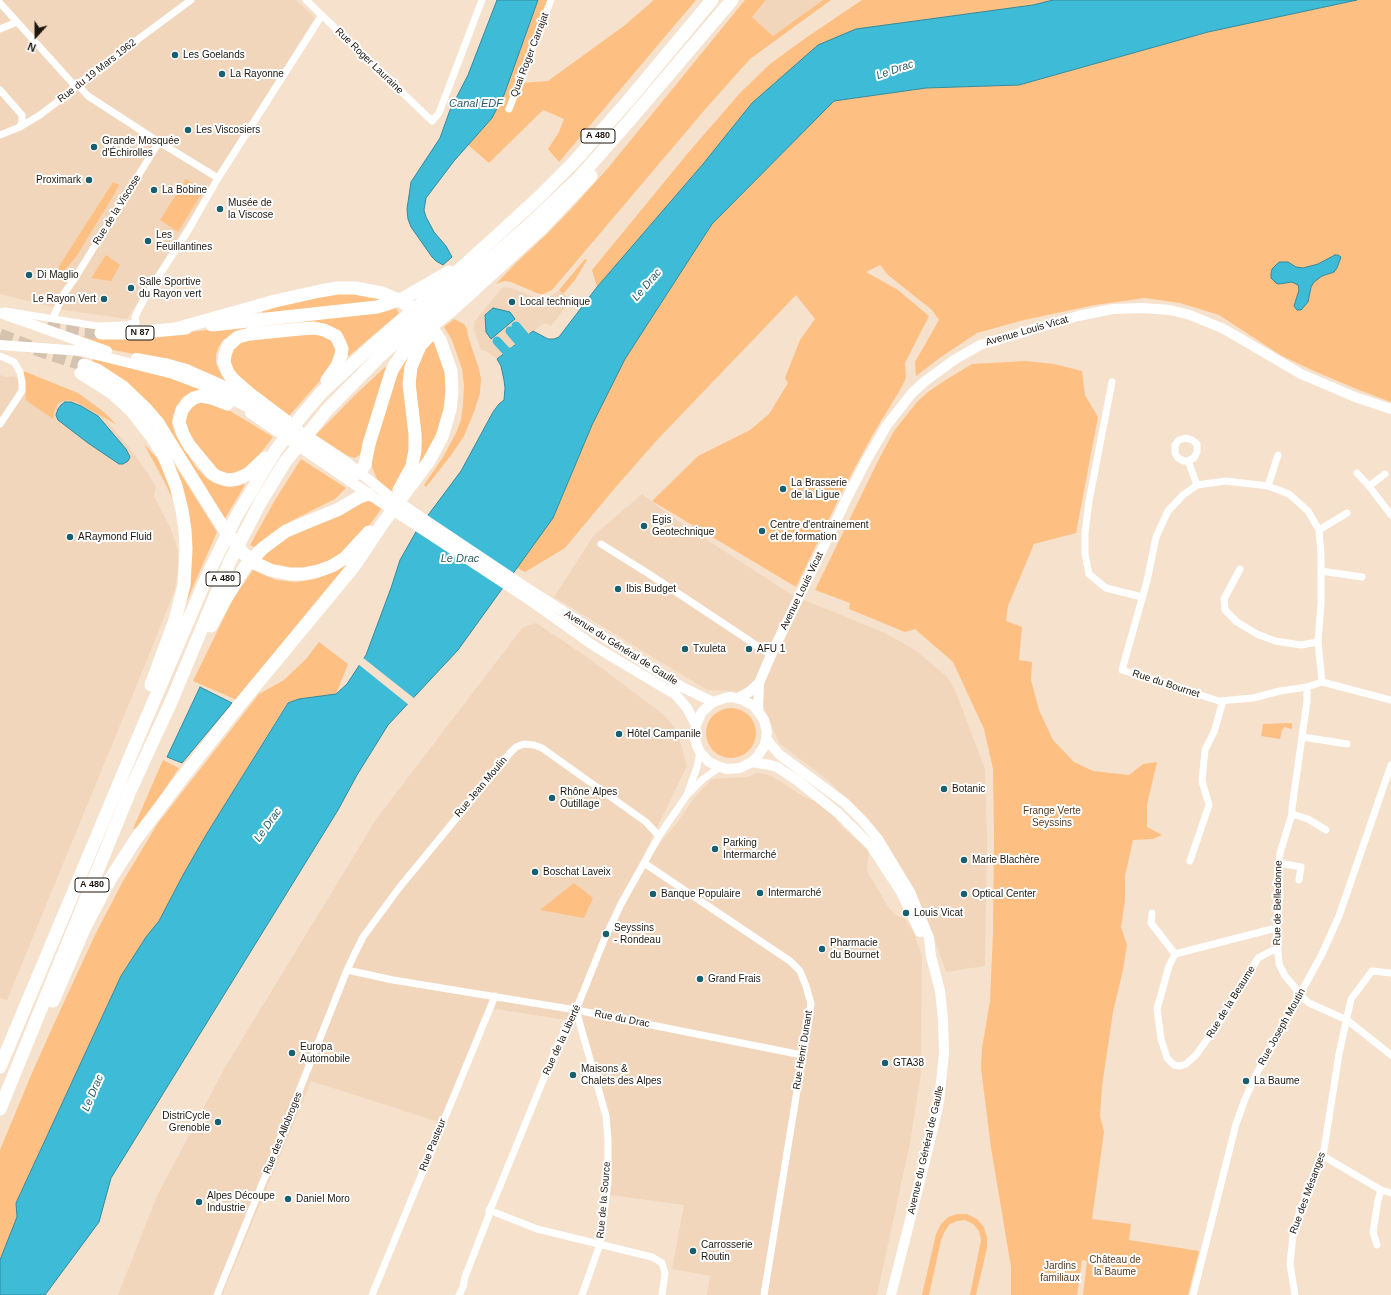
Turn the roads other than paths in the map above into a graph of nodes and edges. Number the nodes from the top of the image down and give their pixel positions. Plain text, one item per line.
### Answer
1 (191, 0) edge
2 (306, 0) edge
3 (482, 0) edge
4 (551, 0) edge
5 (712, 0) edge
6 (732, 0) edge
7 (0, 3) edge
8 (322, 15) junction
9 (17, 22) junction
10 (0, 29) edge
11 (76, 85) junction
12 (0, 90) edge
13 (510, 109) dead end
14 (20, 127) junction
15 (0, 135) edge
16 (159, 142) junction
17 (218, 178) junction
18 (442, 294) junction
19 (0, 312) edge
20 (52, 318) junction
21 (179, 328) junction
22 (101, 333) tunnel mouth
23 (0, 345) edge
24 (0, 356) edge
25 (1112, 382) dead end
26 (217, 391) joint
27 (321, 393) junction
28 (1391, 409) edge
29 (271, 418) junction
30 (0, 424) edge
31 (300, 431) joint
32 (276, 450) junction
33 (1278, 455) dead end
34 (325, 456) junction
35 (1188, 461) dead end
36 (360, 472) junction
37 (1357, 473) dead end
38 (1385, 474) dead end
39 (1196, 485) junction
40 (1268, 486) junction
41 (1370, 486) junction
42 (368, 494) junction
43 (385, 499) junction
44 (1347, 513) dead end
45 (1391, 515) edge
46 (1319, 530) junction
47 (601, 544) dead end
48 (1240, 570) dead end
49 (1321, 570) junction
50 (1362, 577) dead end
51 (528, 593) junction
52 (1142, 597) junction
53 (1318, 642) junction
54 (771, 655) junction
55 (1322, 682) junction
56 (759, 683) junction
57 (1307, 688) junction
58 (738, 698) junction
59 (1391, 700) edge
60 (1223, 701) junction
61 (171, 702) junction
62 (713, 702) junction
63 (758, 710) junction
64 (696, 725) junction
65 (140, 731) junction
66 (1302, 737) junction
67 (766, 738) junction
68 (1346, 744) dead end
69 (700, 752) junction
70 (752, 762) junction
71 (1391, 765) edge
72 (720, 767) junction
73 (687, 795) junction
74 (1292, 814) junction
75 (1326, 830) dead end
76 (659, 836) junction
77 (1190, 861) dead end
78 (644, 863) junction
79 (1279, 863) junction
80 (1299, 880) dead end
81 (1152, 913) dead end
82 (1276, 928) junction
83 (1277, 950) junction
84 (1175, 954) junction
85 (932, 956) junction
86 (347, 970) junction
87 (1391, 973) edge
88 (1300, 995) junction
89 (495, 996) junction
90 (576, 1010) junction
91 (1347, 1020) junction
92 (802, 1055) junction
93 (1391, 1055) edge
94 (0, 1066) edge
95 (16, 1070) junction
96 (0, 1109) edge
97 (1323, 1156) junction
98 (1381, 1190) junction
99 (1391, 1193) edge
100 (489, 1210) junction
101 (600, 1244) junction
102 (1377, 1245) dead end
103 (217, 1295) edge
104 (372, 1295) edge
105 (459, 1295) edge
106 (582, 1295) edge
107 (662, 1295) edge
108 (764, 1295) edge
109 (891, 1295) edge
110 (1193, 1295) edge
111 (1295, 1295) edge

1 - 11 street, Rue du 19 Mars 1962
2 - 8 street, Rue Roger Lauraine
3 - 8 street, Rue Roger Lauraine
4 - 13 street, Quai Roger Carrajat
5 - 18 highway, A 480
6 - 18 highway
7 - 9 street
8 - 17 street
9 - 10 street
9 - 11 street
11 - 14 street, Rue du 19 Mars 1962
11 - 16 street
12 - 14 street
14 - 15 street, Rue du 19 Mars 1962
16 - 17 street
16 - 20 street, Rue de la Viscose
17 - 20 street
18 - 21 highway
18 - 27 highway, A 480
18 - 36 highway
18 - 61 highway, A 480
18 - 65 highway
19 - 20 street
19 - 29 main road
21 - 22 highway, N 87
21 - 95 highway
23 - 26 main road
24 - 30 street
25 - 52 street
26 - 29 highway
27 - 29 highway
27 - 32 highway, A 480
28 - 54 main road, Avenue Louis Vicat
29 - 31 highway
29 - 32 highway
29 - 34 highway
31 - 34 main road
32 - 65 highway, A 480
33 - 40 street
34 - 36 highway
34 - 42 main road
35 - 39 street
36 - 43 main road
37 - 41 street
38 - 41 street
39 - 40 street
39 - 52 street
40 - 46 street
41 - 45 street
42 - 43 main road
42 - 61 highway
43 - 51 main road
44 - 46 street
46 - 49 street
47 - 54 street
48 - 53 street
49 - 50 street
49 - 53 street
51 - 62 main road, Avenue du Général de Gaulle
51 - 64 main road
52 - 60 street, Rue du Bournet
53 - 55 street
54 - 56 main road, Avenue Louis Vicat
55 - 57 street, Rue du Bournet
55 - 59 street
56 - 58 main road
56 - 63 main road
57 - 60 street, Rue du Bournet
57 - 66 street, Rue de Belledonne
58 - 62 main road
58 - 63 main road
60 - 77 street
61 - 95 highway, A 480
62 - 64 main road
63 - 67 main road
64 - 69 main road
65 - 94 highway, A 480
66 - 68 street
66 - 74 street, Rue de Belledonne
67 - 70 main road
67 - 85 main road, Avenue du Général de Gaulle
69 - 72 main road
69 - 73 street, Rue de la Liberté
70 - 72 main road
70 - 85 main road, Avenue du Général de Gaulle
71 - 88 street, Rue Joseph Moutin
72 - 73 street, Rue de la Liberté
73 - 76 street, Rue de la Liberté
74 - 75 street
74 - 79 street, Rue de Belledonne
76 - 78 street, Rue de la Liberté
76 - 86 street, Rue Jean Moulin
78 - 90 street, Rue de la Liberté
78 - 92 street, Rue Henri Dunant
79 - 80 street
79 - 82 street, Rue de Belledonne
81 - 84 street
82 - 83 street, Rue de Belledonne
82 - 84 street
83 - 84 street, Rue de la Beaume
83 - 88 street, Rue de Belledonne
85 - 109 main road, Avenue du Général de Gaulle
86 - 89 street, Rue du Drac
86 - 103 street, Rue des Allobroges
87 - 91 street, Rue des Mésanges
88 - 91 street, Rue de Belledonne
88 - 110 street, Rue Joseph Moutin
89 - 90 street, Rue du Drac
89 - 104 street, Rue Pasteur
90 - 92 street, Rue du Drac
90 - 100 street, Rue de la Liberté
90 - 101 street, Rue de la Source
91 - 93 street, Rue de Belledonne
91 - 97 street, Rue des Mésanges
92 - 108 street, Rue Henri Dunant
95 - 96 highway, A 480
97 - 98 street
97 - 111 street, Rue des Mésanges
98 - 99 street
98 - 102 street
100 - 101 street
100 - 105 street, Rue de la Liberté
101 - 106 street, Rue de la Source
101 - 107 street

